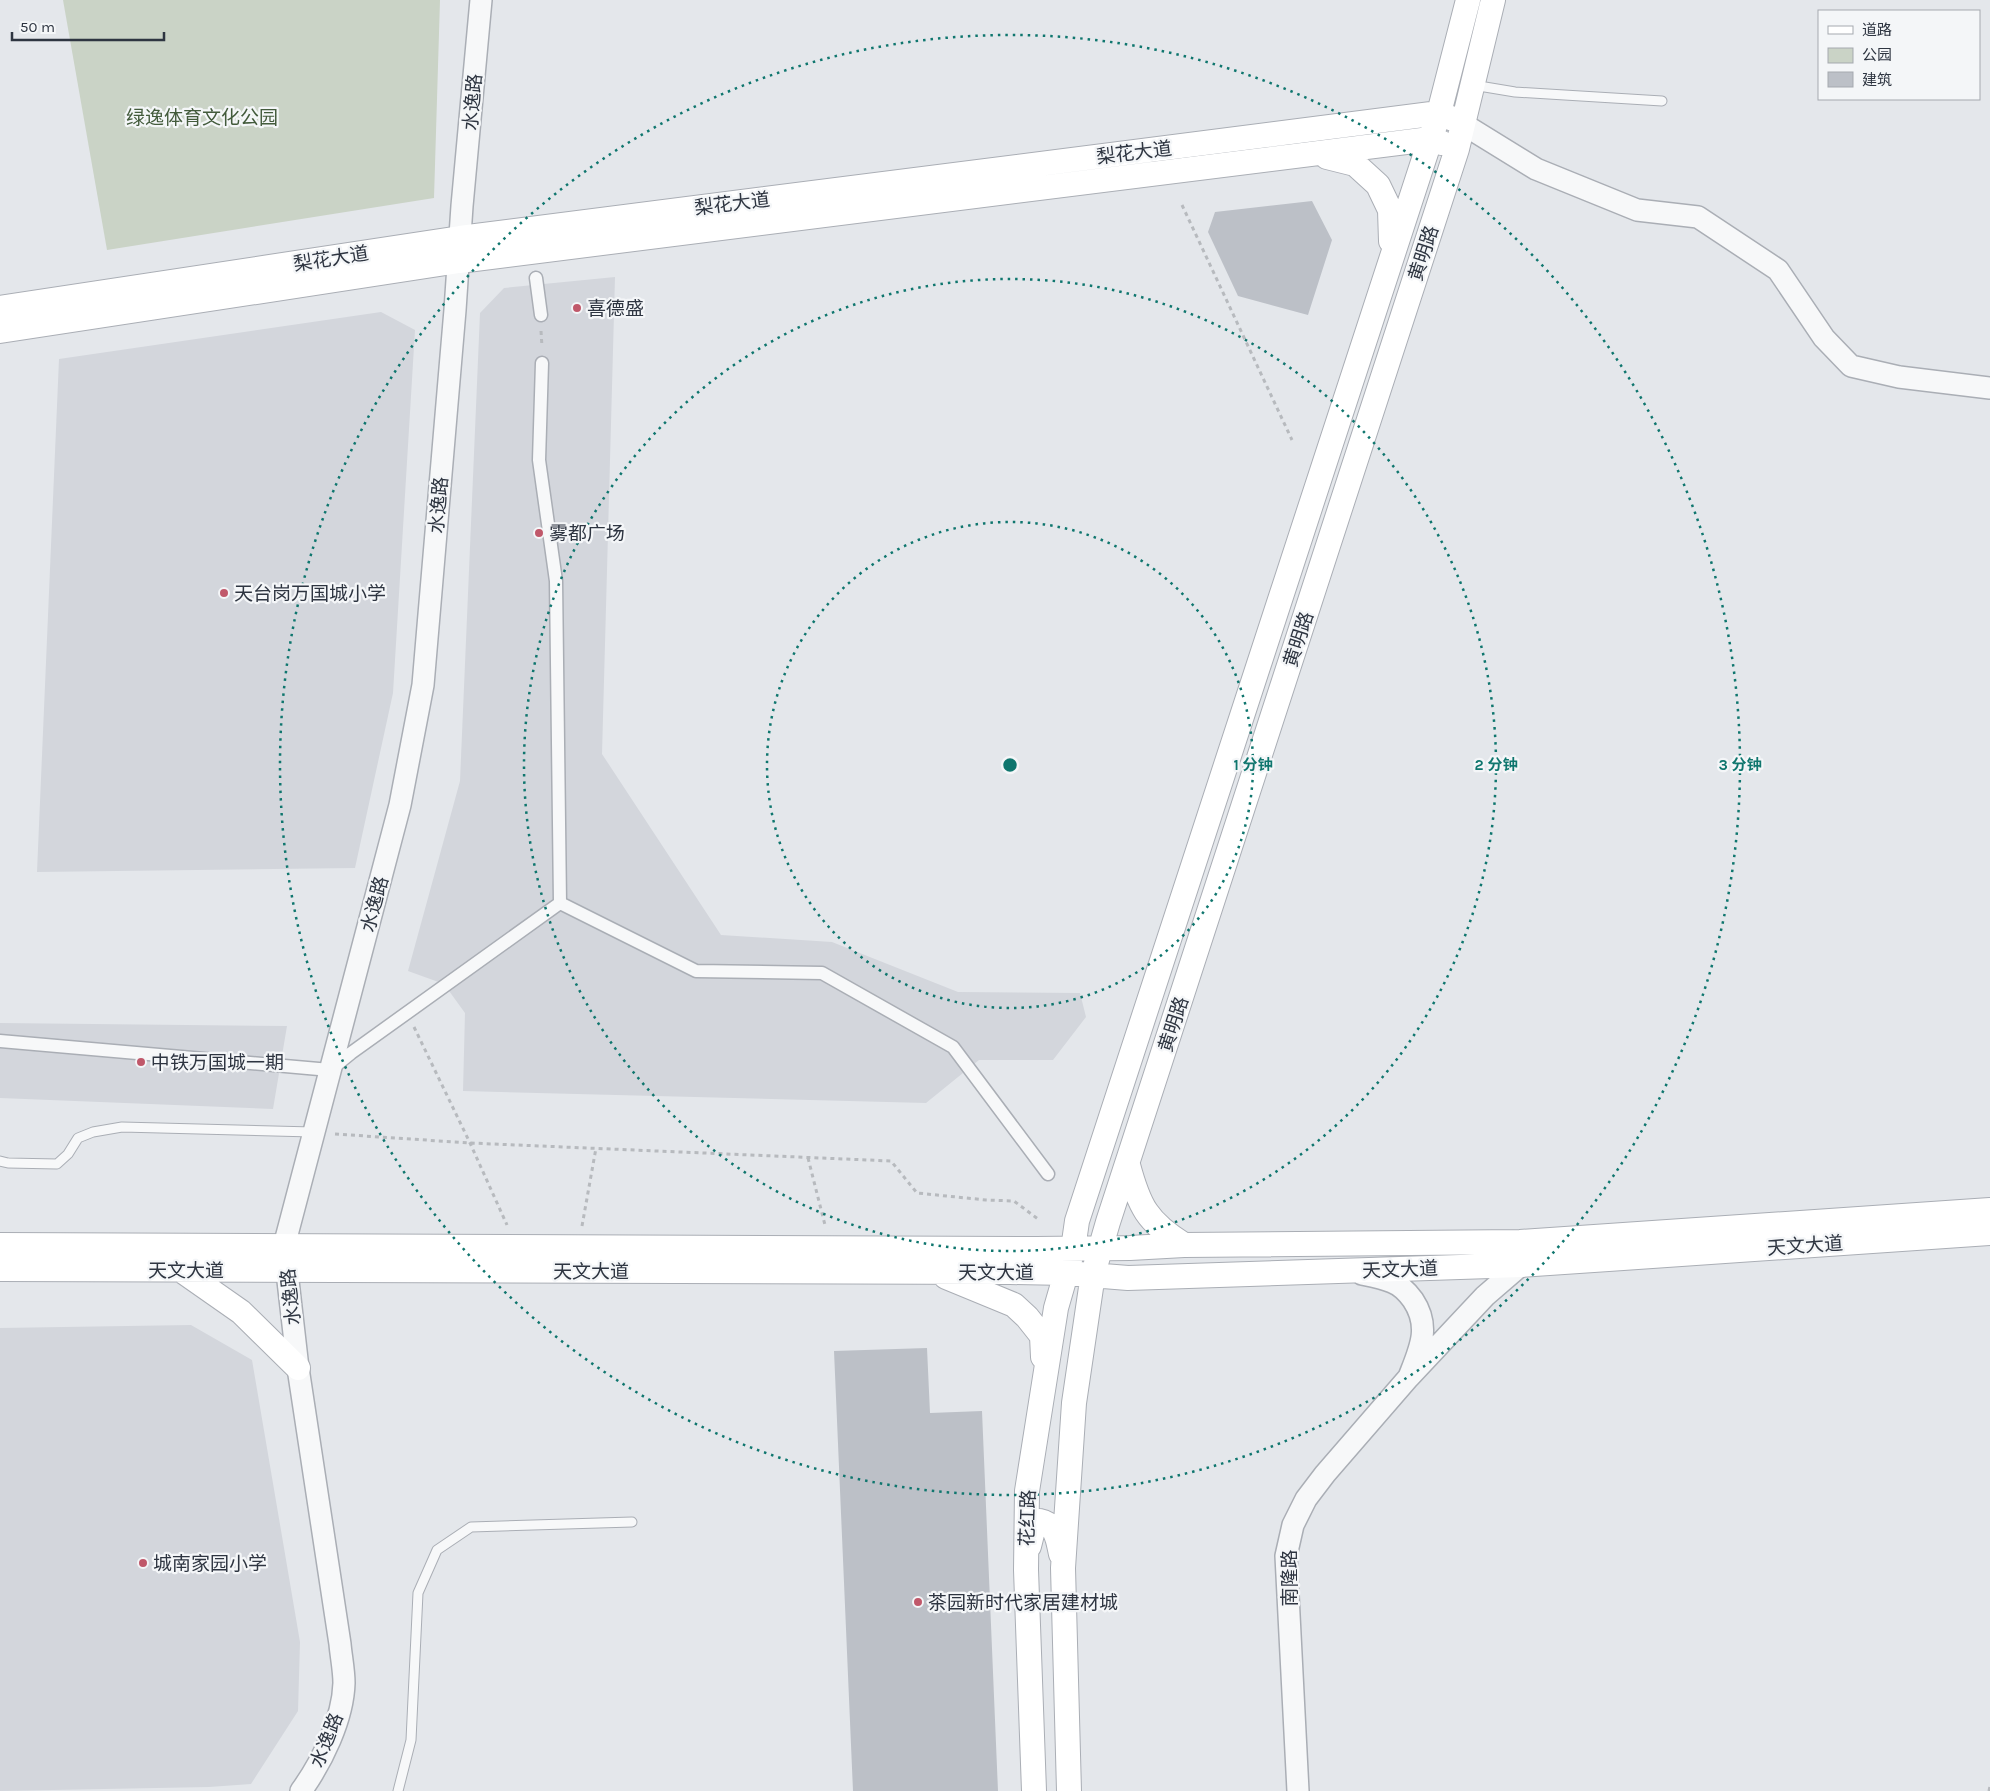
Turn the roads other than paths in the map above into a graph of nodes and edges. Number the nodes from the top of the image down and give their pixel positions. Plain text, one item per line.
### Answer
1 (481, 0) edge
2 (1468, 0) edge
3 (1494, 0) edge
4 (1473, 85) junction
5 (1662, 101) dead end
6 (1439, 113) junction
7 (1463, 124) junction
8 (1430, 139) junction
9 (1457, 148) junction
10 (1313, 154) junction
11 (459, 249) junction
12 (1391, 261) junction
13 (536, 278) dead end
14 (0, 308) edge
15 (541, 315) road end
16 (0, 332) edge
17 (542, 363) road end
18 (1990, 388) edge
19 (560, 903) junction
20 (0, 1040) edge
21 (330, 1070) junction
22 (314, 1132) junction
23 (0, 1161) edge
24 (1128, 1165) junction
25 (1048, 1174) dead end
26 (1990, 1210) edge
27 (1990, 1233) edge
28 (0, 1245) edge
29 (1184, 1245) junction
30 (1074, 1249) junction
31 (1102, 1249) junction
32 (285, 1257) junction
33 (1521, 1265) junction
34 (0, 1269) edge
35 (181, 1270) junction
36 (1352, 1271) junction
37 (936, 1272) junction
38 (1066, 1273) junction
39 (1094, 1274) junction
40 (298, 1368) junction
41 (1044, 1377) junction
42 (1410, 1377) junction
43 (632, 1522) dead end
44 (1063, 1568) junction
45 (1026, 1570) junction
46 (301, 1791) edge
47 (398, 1791) edge
48 (1034, 1791) edge
49 (1069, 1791) edge
50 (1298, 1791) edge

1 - 11 street, 水逸路
2 - 6 main road, 黄明路
3 - 4 main road, 黄明路
4 - 5 lane
4 - 7 main road, 黄明路
6 - 7 main road
6 - 8 main road, 黄明路
6 - 11 main road, 梨花大道
7 - 9 main road, 黄明路
7 - 18 street
8 - 9 main road, 梨花大道
8 - 10 main road, 梨花大道
8 - 12 main road, 黄明路
9 - 24 main road, 黄明路
10 - 11 main road, 梨花大道
10 - 12 main road
11 - 14 main road, 梨花大道
11 - 16 main road, 梨花大道
11 - 21 street, 水逸路
12 - 30 main road, 黄明路
13 - 15 street
17 - 19 street
19 - 21 street
19 - 25 street
20 - 21 street
21 - 22 street, 水逸路
22 - 23 lane
22 - 32 street, 水逸路
24 - 29 main road
24 - 31 main road, 黄明路
26 - 29 main road, 天文大道
27 - 33 main road, 天文大道
28 - 32 main road, 天文大道
29 - 31 main road, 天文大道
30 - 31 main road, 天文大道
30 - 32 main road, 天文大道
30 - 38 main road, 花红路
31 - 39 main road, 黄明路
32 - 35 main road, 天文大道
32 - 37 main road, 天文大道
32 - 40 street, 水逸路
33 - 36 main road, 天文大道
33 - 42 street, 南隆路
34 - 35 main road, 天文大道
35 - 40 main road
36 - 39 main road, 天文大道
36 - 42 street
37 - 38 main road, 天文大道
37 - 41 main road
38 - 39 main road, 天文大道
38 - 41 main road, 花红路
39 - 44 main road, 花红路
40 - 46 street, 水逸路
41 - 45 main road, 花红路
42 - 50 street, 南隆路
43 - 47 lane
44 - 45 main road
44 - 49 main road, 花红路
45 - 48 main road, 花红路

